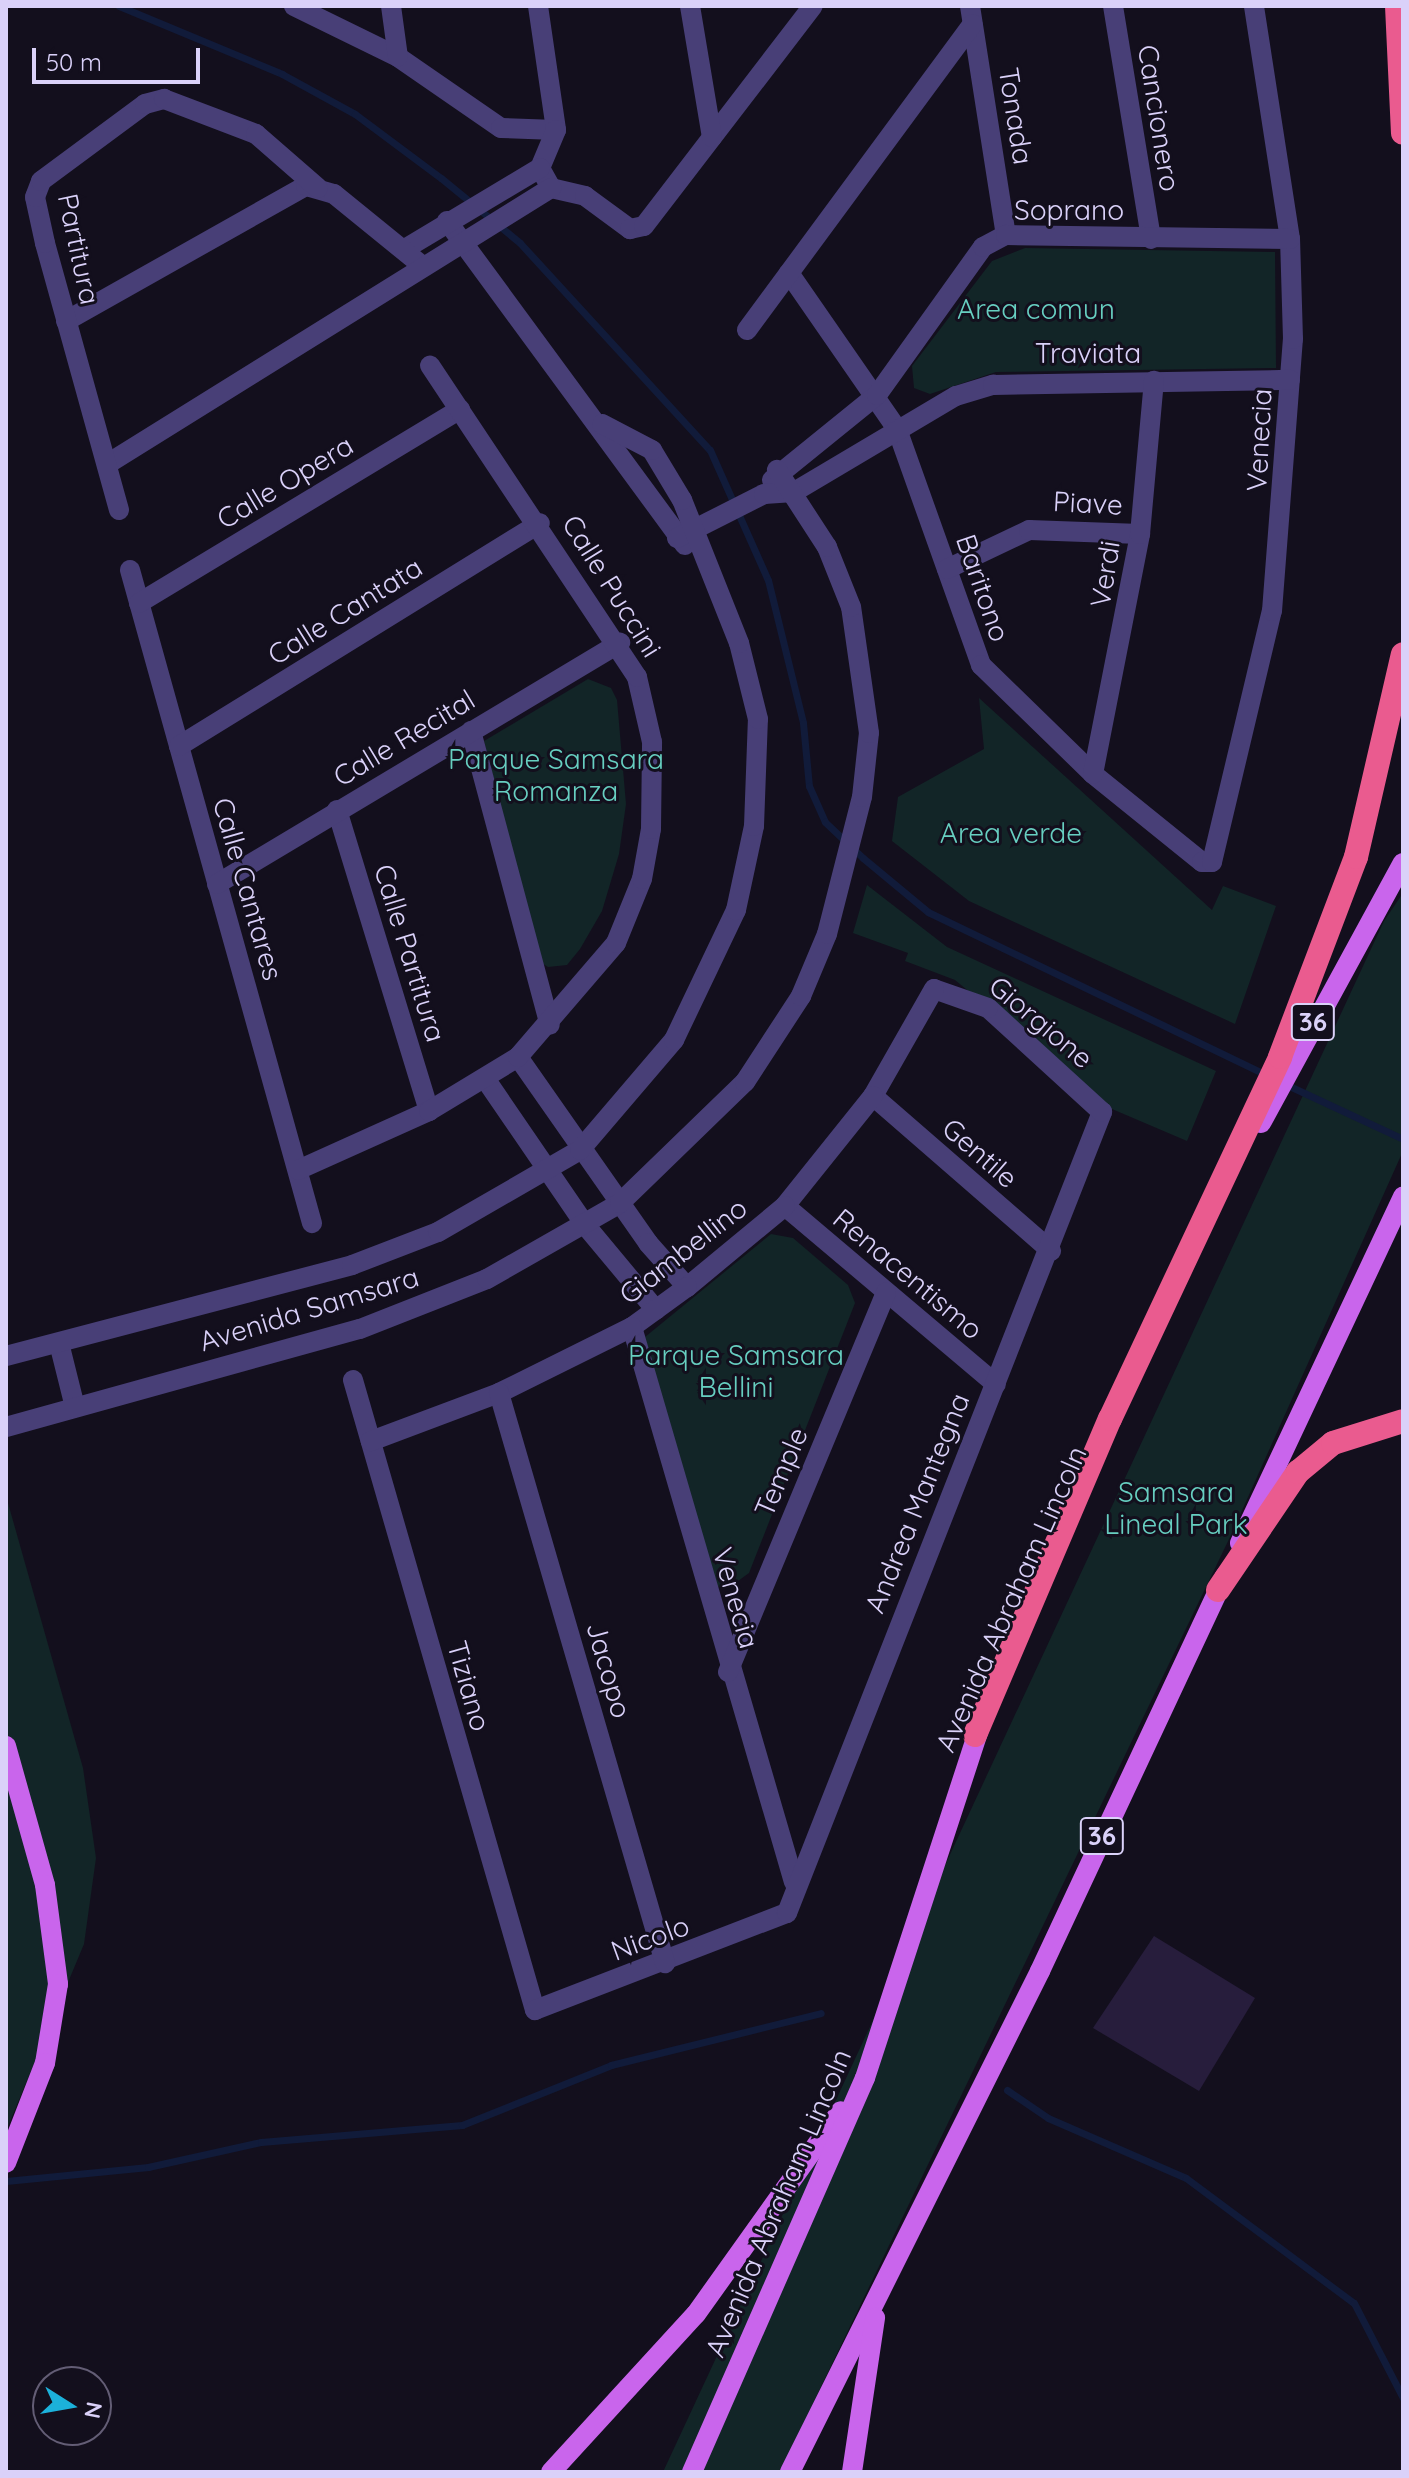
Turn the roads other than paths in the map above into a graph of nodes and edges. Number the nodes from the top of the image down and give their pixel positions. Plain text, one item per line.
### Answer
1 (294, 6) edge
2 (391, 6) edge
3 (538, 6) edge
4 (690, 6) edge
5 (813, 6) edge
6 (1113, 6) edge
7 (1254, 6) edge
8 (1399, 6) edge
9 (1403, 14) edge
10 (972, 15) edge
11 (398, 57) junction
12 (556, 130) junction
13 (1403, 133) edge
14 (712, 137) junction
15 (540, 168) junction
16 (318, 188) junction
17 (551, 188) junction
18 (447, 221) junction
19 (1006, 235) junction
20 (1151, 239) junction
21 (1290, 239) junction
22 (462, 242) junction
23 (414, 256) junction
24 (789, 273) junction
25 (66, 321) junction
26 (747, 330) dead end
27 (430, 365) dead end
28 (1290, 380) junction
29 (1154, 381) junction
30 (877, 395) junction
31 (460, 409) junction
32 (602, 424) junction
33 (897, 429) junction
34 (109, 463) junction
35 (777, 470) junction
36 (794, 492) junction
37 (764, 494) junction
38 (119, 510) dead end
39 (540, 523) junction
40 (697, 529) junction
41 (1140, 534) junction
42 (677, 538) junction
43 (700, 558) junction
44 (947, 569) junction
45 (130, 570) dead end
46 (139, 603) junction
47 (620, 643) junction
48 (1403, 654) edge
49 (471, 731) junction
50 (179, 746) junction
51 (1093, 774) junction
52 (337, 810) junction
53 (1202, 862) joint
54 (1403, 863) edge
55 (217, 884) junction
56 (933, 989) joint
57 (550, 1025) junction
58 (518, 1057) junction
59 (486, 1080) junction
60 (873, 1096) junction
61 (429, 1111) junction
62 (1102, 1115) joint
63 (580, 1150) junction
64 (298, 1170) junction
65 (549, 1170) junction
66 (1403, 1196) edge
67 (620, 1203) junction
68 (785, 1206) junction
69 (312, 1223) dead end
70 (586, 1226) junction
71 (1051, 1251) junction
72 (687, 1287) junction
73 (886, 1293) junction
74 (656, 1310) junction
75 (632, 1327) junction
76 (59, 1343) junction
77 (6, 1356) edge
78 (353, 1380) dead end
79 (996, 1384) junction
80 (499, 1393) junction
81 (75, 1407) junction
82 (1403, 1421) edge
83 (6, 1427) edge
84 (371, 1441) junction
85 (1218, 1590) junction
86 (728, 1672) junction
87 (975, 1735) junction
88 (6, 1746) edge
89 (794, 1882) junction
90 (787, 1913) joint
91 (665, 1963) junction
92 (531, 2008) joint
93 (865, 2078) junction
94 (8, 2159) edge
95 (881, 2289) junction
96 (551, 2472) edge
97 (692, 2472) edge
98 (790, 2472) edge
99 (852, 2472) edge

1 - 11 street
2 - 11 street
3 - 12 street
4 - 14 street
5 - 14 street
6 - 20 street, Cancionero
7 - 21 street, Venecia
8 - 9 highway
8 - 13 highway
10 - 19 street, Tonada
10 - 24 street
11 - 12 street
12 - 15 street
14 - 17 street
15 - 17 street
15 - 18 street
16 - 23 street
16 - 25 street
16 - 25 street, Partitura
17 - 22 street
18 - 22 street, Avenida Samsara
18 - 23 street
19 - 20 street, Soprano
19 - 30 street, Soprano
20 - 21 street, Soprano
21 - 28 street, Venecia
22 - 23 street
22 - 32 street, Avenida Samsara
23 - 34 street
24 - 26 street
24 - 30 street, Baritono
25 - 34 street, Partitura
27 - 31 street, Calle Puccini
28 - 29 street, Traviata
28 - 53 street, Venecia
29 - 33 street, Traviata
29 - 41 street, Verdi
30 - 33 street, Baritono
30 - 35 street, Soprano
31 - 39 street, Calle Puccini
31 - 46 street, Calle Opera
32 - 40 street, Avenida Samsara
32 - 42 street, Avenida Samsara
33 - 36 street, Traviata
33 - 44 street, Baritono
34 - 38 street, Partitura
35 - 36 street, Avenida Samsara
35 - 37 street
36 - 37 street
36 - 67 street, Avenida Samsara
37 - 40 street
39 - 47 street, Calle Puccini
39 - 50 street, Calle Cantata
40 - 42 street
40 - 43 street, Avenida Samsara
41 - 44 street, Piave
41 - 51 street, Verdi
42 - 43 street, Avenida Samsara
43 - 63 street, Avenida Samsara
44 - 51 street, Baritono
45 - 46 street, Calle Cantares
46 - 50 street, Calle Cantares
47 - 49 street, Calle Recital
47 - 57 street, Calle Puccini
48 - 87 highway
49 - 52 street, Calle Recital
49 - 57 street
50 - 55 street, Calle Cantares
51 - 53 street, Baritono
52 - 55 street, Calle Recital
52 - 61 street, Calle Partitura
54 - 87 main road, Avenida Abraham Lincoln / 36
55 - 64 street, Calle Cantares
56 - 60 street, Giambellino
56 - 62 street, Giorgione
57 - 58 street, Calle Puccini
58 - 59 street, Calle Puccini
58 - 63 street
59 - 61 street, Calle Puccini
59 - 65 street
60 - 68 street, Giambellino
60 - 71 street, Gentile
61 - 64 street, Calle Puccini
62 - 71 street, Andrea Mantegna
63 - 65 street, Avenida Samsara
63 - 67 street
64 - 69 street, Calle Cantares
65 - 70 street
65 - 76 street, Avenida Samsara
66 - 85 main road, 36
67 - 70 street, Avenida Samsara
67 - 72 street
68 - 72 street, Giambellino
68 - 73 street, Renacentismo
70 - 74 street
70 - 81 street, Avenida Samsara
71 - 79 street, Andrea Mantegna
72 - 74 street, Giambellino
73 - 79 street, Renacentismo
73 - 86 street, Temple
74 - 75 street, Giambellino
75 - 80 street, Giambellino
75 - 86 street, Venecia
76 - 77 street, Avenida Samsara
76 - 81 street
78 - 84 street, Tiziano
79 - 89 street, Andrea Mantegna
80 - 84 street, Giambellino
80 - 91 street, Jacopo
81 - 83 street, Avenida Samsara
82 - 85 highway
84 - 92 street, Tiziano
85 - 95 main road, 36
86 - 89 street, Venecia
87 - 93 main road, Avenida Abraham Lincoln / 36
88 - 94 main road
89 - 90 street, Andrea Mantegna
90 - 91 street, Nicolo
91 - 92 street, Nicolo
93 - 96 main road
93 - 97 main road, Avenida Abraham Lincoln / 36
95 - 98 main road, 36
95 - 99 main road

